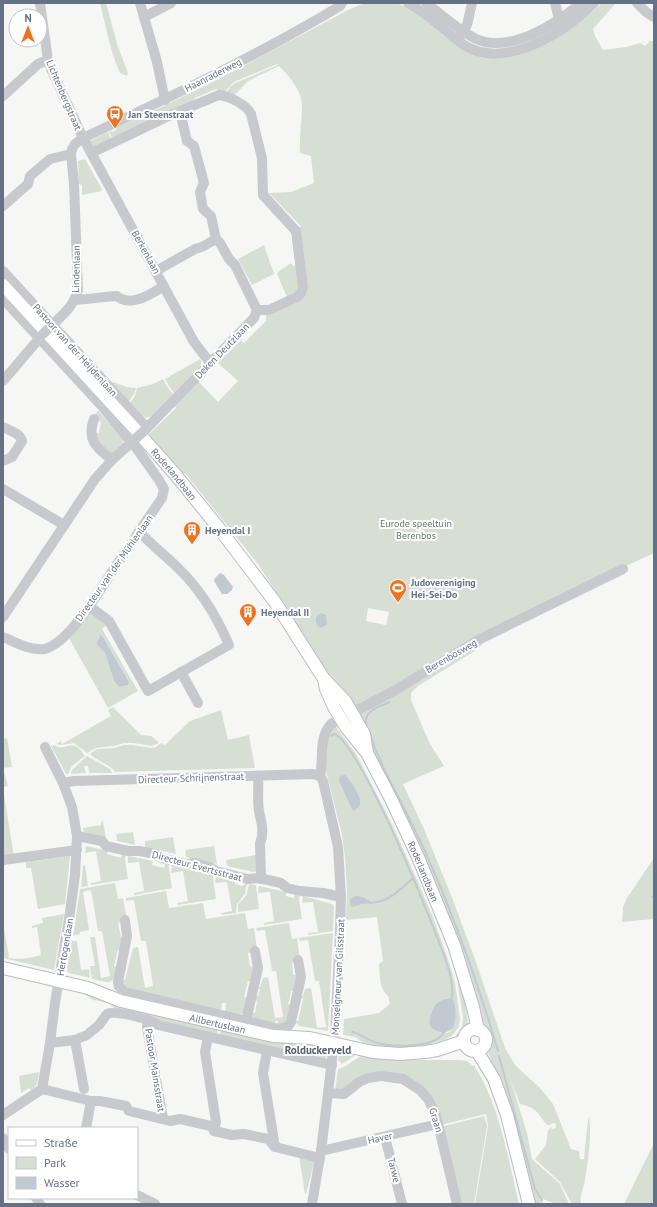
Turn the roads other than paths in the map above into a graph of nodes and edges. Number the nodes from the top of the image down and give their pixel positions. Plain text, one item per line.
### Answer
1 (40, 3) edge
2 (140, 3) edge
3 (171, 3) edge
4 (351, 3) edge
5 (408, 3) edge
6 (426, 3) edge
7 (472, 3) edge
8 (555, 3) edge
9 (581, 3) edge
10 (594, 3) edge
11 (637, 3) edge
12 (341, 4) edge
13 (144, 17) junction
14 (654, 17) edge
15 (561, 24) junction
16 (463, 30) junction
17 (457, 40) junction
18 (48, 60) junction
19 (3, 96) edge
20 (166, 100) junction
21 (180, 112) junction
22 (83, 138) junction
23 (91, 153) junction
24 (71, 154) junction
25 (3, 206) edge
26 (216, 239) junction
27 (3, 271) edge
28 (156, 271) junction
29 (3, 285) edge
30 (164, 286) junction
31 (3, 299) edge
32 (75, 300) junction
33 (257, 310) junction
34 (45, 331) junction
35 (211, 363) junction
36 (3, 381) edge
37 (94, 419) dead end
38 (3, 427) edge
39 (146, 429) junction
40 (133, 441) junction
41 (112, 460) junction
42 (3, 461) edge
43 (3, 489) edge
44 (64, 525) junction
45 (139, 531) junction
46 (623, 569) dead end
47 (89, 606) junction
48 (3, 617) edge
49 (3, 637) edge
50 (180, 672) junction
51 (324, 679) junction
52 (198, 703) dead end
53 (352, 713) junction
54 (340, 719) junction
55 (45, 747) dead end
56 (367, 753) junction
57 (258, 776) junction
58 (320, 776) junction
59 (63, 783) junction
60 (77, 836) junction
61 (76, 850) junction
62 (3, 860) edge
63 (261, 879) junction
64 (341, 897) junction
65 (125, 920) dead end
66 (255, 951) dead end
67 (298, 960) dead end
68 (3, 968) edge
69 (59, 982) junction
70 (148, 1020) junction
71 (222, 1020) junction
72 (246, 1021) junction
73 (208, 1037) junction
74 (470, 1037) junction
75 (75, 1040) junction
76 (50, 1043) junction
77 (335, 1043) junction
78 (480, 1049) junction
79 (267, 1051) junction
80 (332, 1065) junction
81 (84, 1089) dead end
82 (42, 1090) junction
83 (328, 1093) junction
84 (91, 1101) junction
85 (3, 1115) edge
86 (163, 1119) junction
87 (438, 1124) junction
88 (86, 1127) edge
89 (214, 1132) junction
90 (386, 1136) junction
91 (3, 1138) edge
92 (8, 1147) edge
93 (275, 1147) junction
94 (321, 1155) junction
95 (138, 1196) edge
96 (155, 1204) edge
97 (312, 1204) edge
98 (402, 1204) edge
99 (457, 1204) edge
100 (529, 1204) edge

1 - 18 street, Lichtenbergstraat
2 - 13 street
3 - 13 street
4 - 12 street, Haanraderweg
5 - 17 street
6 - 16 street
7 - 16 street
8 - 15 street
9 - 15 street
10 - 15 street
11 - 14 street
12 - 20 street, Haanraderweg
13 - 20 street
15 - 16 street
15 - 17 street
16 - 17 street
18 - 19 street
18 - 22 street, Lichtenbergstraat
20 - 22 street, Haanraderweg
21 - 23 street
21 - 26 street
21 - 33 street
22 - 23 street, Berkenlaan
22 - 24 street
23 - 28 street, Berkenlaan
24 - 25 street
24 - 32 street, Lindenlaan
26 - 28 street
26 - 33 street
27 - 34 street, Pastoor van der Heijdenlaan
28 - 30 street, Berkenlaan
29 - 51 main road, Roderlandbaan
30 - 32 street
30 - 35 street, Berkenlaan
31 - 34 street, Pastoor van der Heijdenlaan
32 - 34 street, Lindenlaan
33 - 35 street, Deken Deutzlaan
34 - 36 street, Lindenlaan
34 - 39 street, Pastoor van der Heijdenlaan
34 - 40 street, Pastoor van der Heijdenlaan
35 - 39 street, Deken Deutzlaan
37 - 41 street
38 - 42 street
39 - 40 street, Deken Deutzlaan, bridge
40 - 41 street, Deken Deutzlaan
40 - 45 street, Directeur van der Mühlenlaan
41 - 44 street, Deken Deutzlaan
43 - 44 street
44 - 48 street, Deken Deutzlaan
45 - 47 street, Directeur van der Mühlenlaan
45 - 50 street
46 - 53 street, Berenbosweg
47 - 49 street, Directeur van der Mühlenlaan
47 - 50 street
50 - 52 street
51 - 53 main road, Roderlandbaan
51 - 54 main road, Roderlandbaan
53 - 54 street, Berenbosweg
53 - 56 main road, Roderlandbaan
54 - 56 main road, Roderlandbaan
54 - 58 street, Berenbosweg
55 - 59 street, Hertogenlaan
56 - 74 main road, Roderlandbaan
57 - 58 street, Directeur Schrijnenstraat
57 - 59 street, Directeur Schrijnenstraat
57 - 63 street
58 - 64 street, Monseigneur van Gilsstraat
59 - 60 street, Hertogenlaan
60 - 61 street, Hertogenlaan
60 - 63 street, Directeur Evertsstraat
61 - 62 street
61 - 69 street, Hertogenlaan
63 - 64 street, Directeur Evertsstraat
64 - 77 street, Monseigneur van Gilsstraat
65 - 71 street, Ailbertuslaan
66 - 72 street, Ailbertuslaan
67 - 72 street, Ailbertuslaan
68 - 69 main road, Ailbertuslaan
69 - 71 main road, Ailbertuslaan
69 - 76 street, Hertogenlaan
70 - 73 street, Ailbertuslaan
70 - 75 street, Ailbertuslaan
70 - 86 street, Pastoor Mainsstraat
71 - 72 street, Ailbertuslaan
71 - 77 main road, Ailbertuslaan
73 - 79 street, Ailbertuslaan
73 - 89 street
74 - 77 main road, Ailbertuslaan
74 - 78 main road
74 - 78 main road, Roderlandbaan
75 - 76 street
75 - 81 street
76 - 82 street, Hertogenlaan
77 - 80 street, Monseigneur van Gilsstraat
78 - 100 main road
79 - 80 street, Ailbertuslaan
79 - 93 street
80 - 83 street, Monseigneur van Gilsstraat
82 - 84 street
82 - 85 street
83 - 87 street, Graan
83 - 94 street, Monseigneur van Gilsstraat
84 - 86 street
84 - 88 street
86 - 89 street
87 - 90 street, Haver
87 - 99 street, Graan
89 - 93 street
90 - 94 street, Haver
90 - 98 street, Tarwe
91 - 92 street
93 - 94 street
94 - 97 street, Monseigneur van Gilsstraat
95 - 96 street

